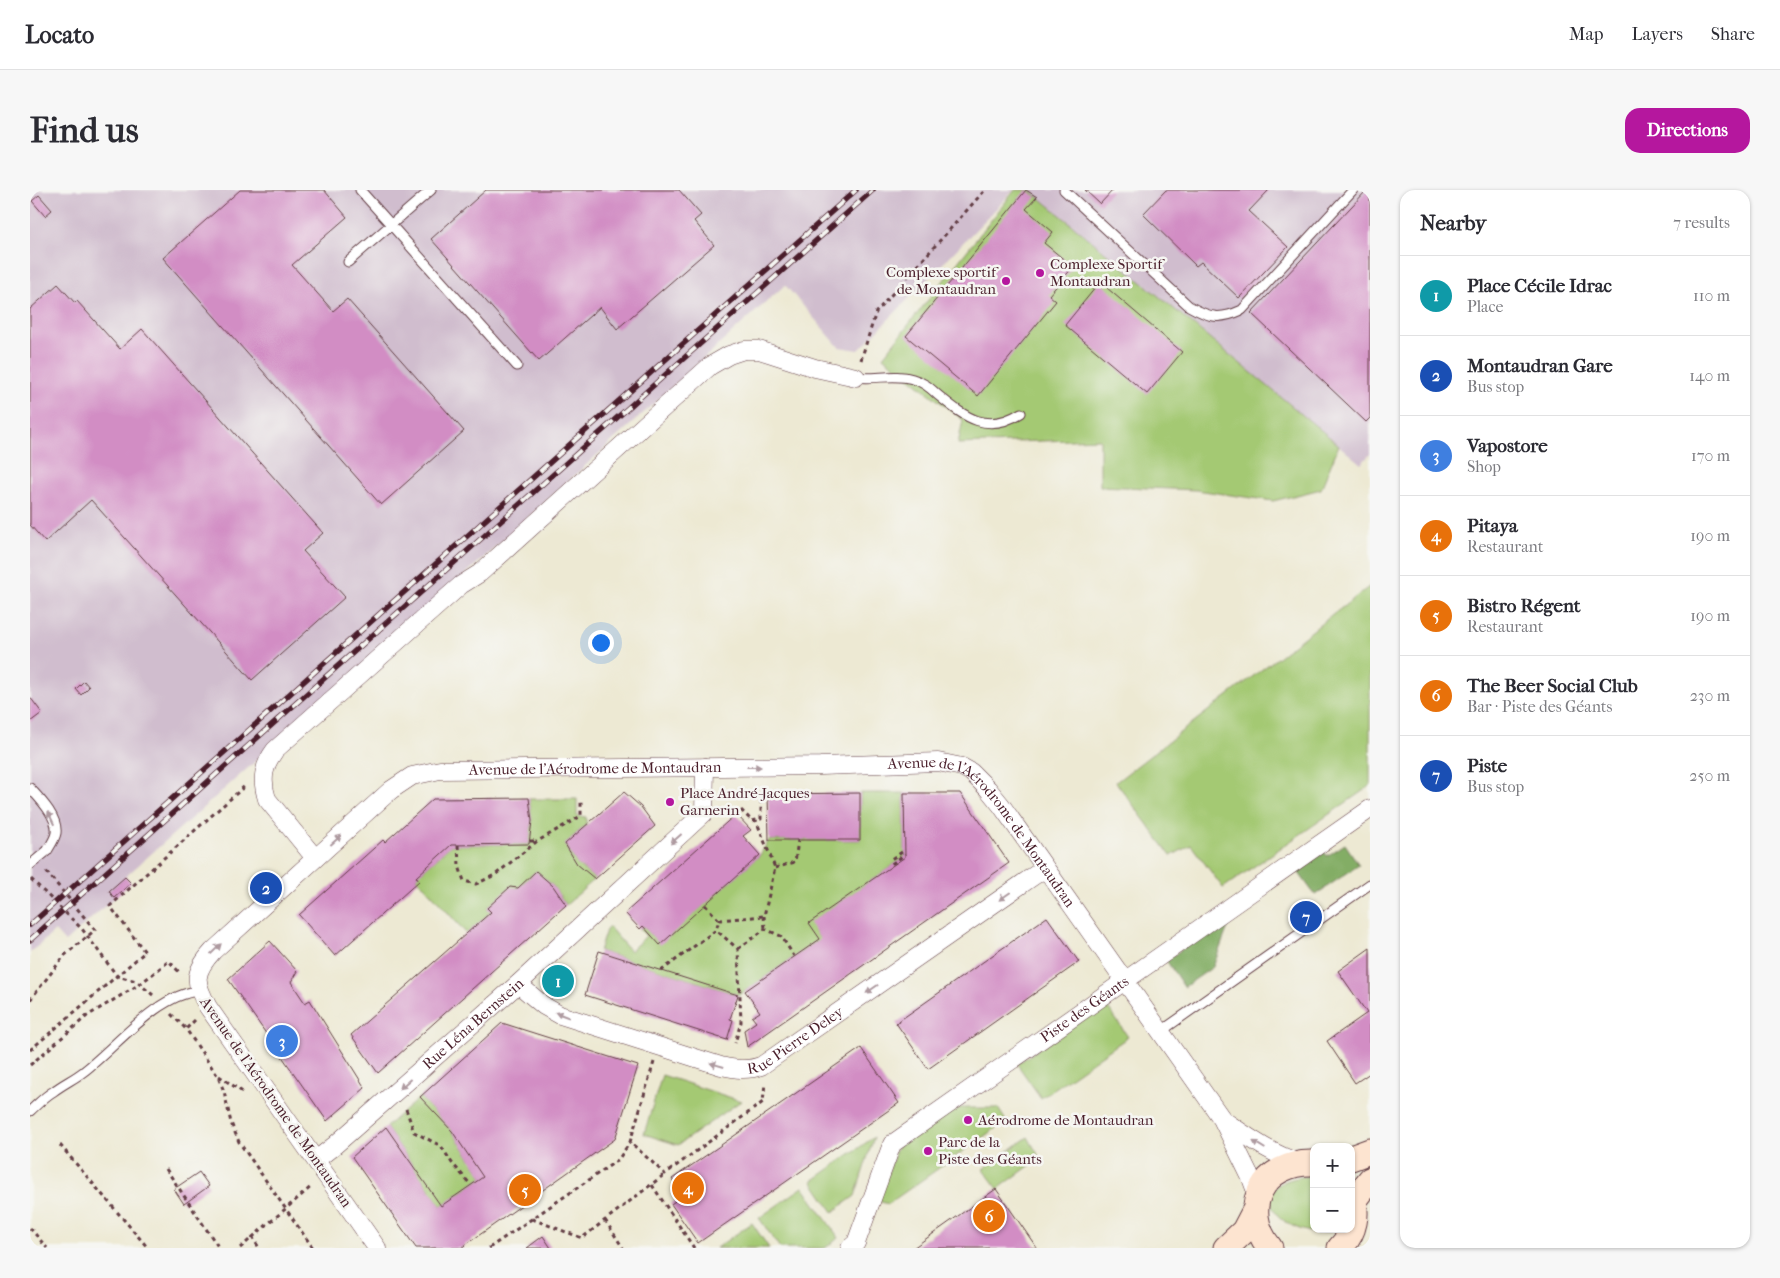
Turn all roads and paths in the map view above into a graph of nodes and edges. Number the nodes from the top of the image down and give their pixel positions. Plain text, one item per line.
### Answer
1 (360, 190) edge
2 (431, 190) edge
3 (985, 190) edge
4 (1064, 190) edge
5 (1353, 190) edge
6 (391, 225) junction
7 (348, 262) dead end
8 (517, 366) dead end
9 (856, 377) junction
10 (1021, 413) dead end
11 (705, 767) junction
12 (263, 778) junction
13 (30, 788) edge
14 (581, 799) dead end
15 (761, 800) dead end
16 (741, 810) dead end
17 (1370, 810) edge
18 (756, 820) junction
19 (798, 840) dead end
20 (530, 841) dead end
21 (538, 841) junction
22 (458, 845) dead end
23 (315, 858) junction
24 (30, 865) edge
25 (42, 867) dead end
26 (775, 868) junction
27 (1045, 868) junction
28 (30, 877) edge
29 (1370, 884) edge
30 (705, 905) dead end
31 (764, 916) junction
32 (719, 920) junction
33 (765, 929) junction
34 (716, 930) junction
35 (87, 936) junction
36 (738, 949) junction
37 (794, 956) dead end
38 (169, 961) dead end
39 (661, 970) dead end
40 (114, 971) dead end
41 (1124, 980) junction
42 (518, 984) junction
43 (199, 991) junction
44 (30, 1000) edge
45 (208, 1007) junction
46 (1160, 1032) junction
47 (735, 1043) dead end
48 (30, 1050) edge
49 (654, 1062) dead end
50 (30, 1065) edge
51 (765, 1079) dead end
52 (406, 1109) dead end
53 (30, 1111) edge
54 (1222, 1119) junction
55 (630, 1142) junction
56 (60, 1145) dead end
57 (1370, 1151) edge
58 (1355, 1157) edge
59 (1307, 1163) edge
60 (320, 1167) junction
61 (166, 1169) dead end
62 (665, 1174) junction
63 (1370, 1180) edge
64 (652, 1184) junction
65 (471, 1185) dead end
66 (1355, 1195) edge
67 (1257, 1203) junction
68 (286, 1210) junction
69 (532, 1219) junction
70 (605, 1220) junction
71 (30, 1228) edge
72 (1351, 1233) edge
73 (252, 1236) junction
74 (47, 1248) edge
75 (148, 1248) edge
76 (219, 1248) edge
77 (240, 1248) edge
78 (260, 1248) edge
79 (313, 1248) edge
80 (377, 1248) edge
81 (489, 1248) edge
82 (623, 1248) edge
83 (694, 1248) edge
84 (850, 1248) edge
85 (1226, 1248) edge
86 (1270, 1248) edge
87 (1340, 1248) edge

1 - 6 lane
2 - 6 lane
3 - 9 path
4 - 5 lane
6 - 7 lane
6 - 8 lane
9 - 10 lane
9 - 12 street
23 -> 11 street, Avenue de l'Aérodrome de Montaudran
11 -> 27 street, Avenue de l'Aérodrome de Montaudran
11 -> 42 street, Rue Léna Bernstein
12 - 23 street
12 - 48 path
24 -> 13 lane, bridge
14 - 21 path
15 - 18 path
16 - 18 path
17 - 41 street, Piste des Géants
18 - 26 path
19 - 26 path
20 - 21 path
21 - 22 path
43 -> 23 street, Avenue de l'Aérodrome de Montaudran
25 - 35 path
26 - 31 path
27 - 41 street, Avenue de l'Aérodrome de Montaudran
27 -> 42 street, Rue Pierre Deley
28 - 35 path
29 - 46 lane
30 - 32 path
31 - 32 path
31 - 33 path
32 - 34 path
33 - 36 path
33 - 37 path
34 - 36 path
34 - 39 path
35 - 40 path
35 - 44 path
36 - 47 path
38 - 50 path
41 - 46 street, Avenue de l'Aérodrome de Montaudran
41 - 84 street, Piste des Géants
42 -> 60 street, Rue Léna Bernstein
43 - 45 street, Avenue de l'Aérodrome de Montaudran
43 - 53 lane
45 - 60 street, Avenue de l'Aérodrome de Montaudran
45 - 68 path
46 - 54 street, Avenue de l'Aérodrome de Montaudran
49 - 55 path
51 - 62 path
52 - 65 path
59 -> 54 street, Avenue de l'Aérodrome de Montaudran
54 - 67 street, Avenue de l'Aérodrome de Montaudran
55 - 62 path
55 - 69 path
56 - 75 path
57 - 58 street
59 - 67 street
60 - 68 path
60 - 80 street, Avenue de l'Aérodrome de Montaudran
61 - 76 path
62 - 64 path
63 - 66 street
64 - 70 path
64 - 83 path
67 - 85 street
67 - 86 street
68 - 73 path
68 - 79 path
69 - 70 path
69 - 81 path
70 - 82 path
71 - 74 path
72 - 87 street
73 - 77 path
73 - 78 path

